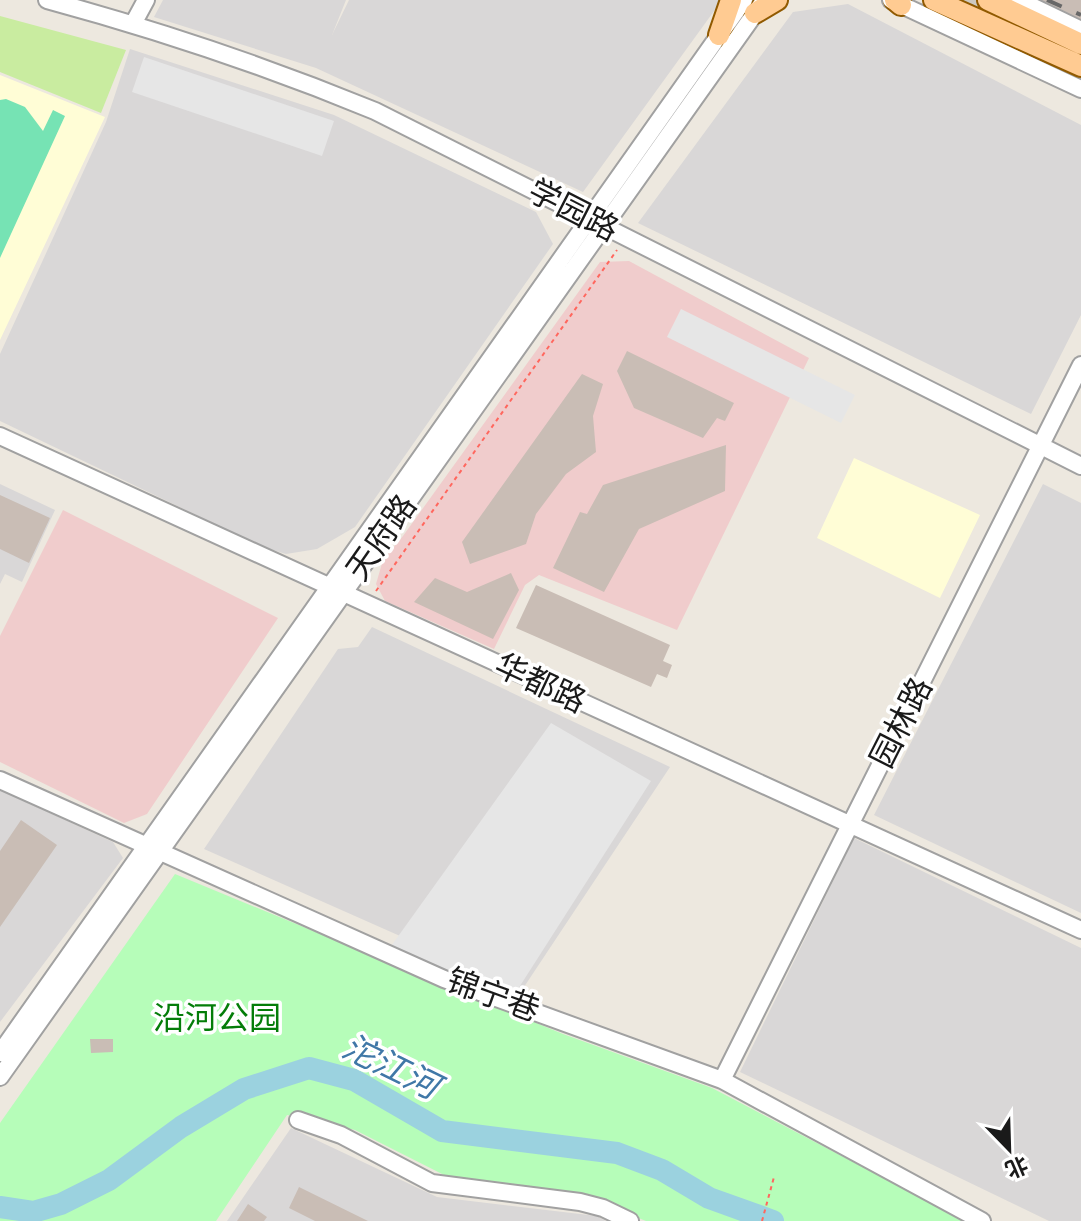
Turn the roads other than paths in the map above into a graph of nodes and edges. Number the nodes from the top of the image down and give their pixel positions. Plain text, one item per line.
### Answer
1 (47, 0) edge
2 (146, 0) edge
3 (731, 0) edge
4 (777, 0) edge
5 (934, 0) edge
6 (988, 0) edge
7 (1019, 0) edge
8 (896, 2) edge
9 (754, 4) edge
10 (133, 24) junction
11 (1081, 30) edge
12 (719, 35) junction
13 (1081, 44) edge
14 (1081, 66) edge
15 (1081, 89) edge
16 (597, 222) junction
17 (1081, 365) edge
18 (0, 436) edge
19 (1041, 446) junction
20 (1081, 466) edge
21 (336, 590) junction
22 (0, 780) edge
23 (850, 826) junction
24 (153, 849) junction
25 (1081, 930) edge
26 (0, 1053) edge
27 (0, 1077) edge
28 (722, 1080) junction
29 (298, 1120) dead end
30 (630, 1221) edge
31 (982, 1221) edge

1 - 10 street, 学园路
2 - 10 street
3 - 12 main road
4 - 9 main road
5 - 14 main road
6 - 13 main road
7 - 11 street
8 - 15 street
9 - 12 street, 天府路
9 - 16 street, 天府路
10 - 16 street, 学园路
12 - 16 street, 天府路
16 - 19 street, 学园路
16 - 21 street, 天府路
17 - 19 street, 园林路
18 - 21 street, 华都路
19 - 20 street, 学园路
19 - 23 street, 园林路
21 - 23 street, 华都路
21 - 24 street, 天府路
22 - 24 street, 锦宁巷
23 - 25 street, 华都路
23 - 28 street, 园林路
24 - 26 street, 天府路
24 - 27 street, 天府路
24 - 28 street, 锦宁巷
28 - 31 street, 锦宁巷
29 - 30 street

